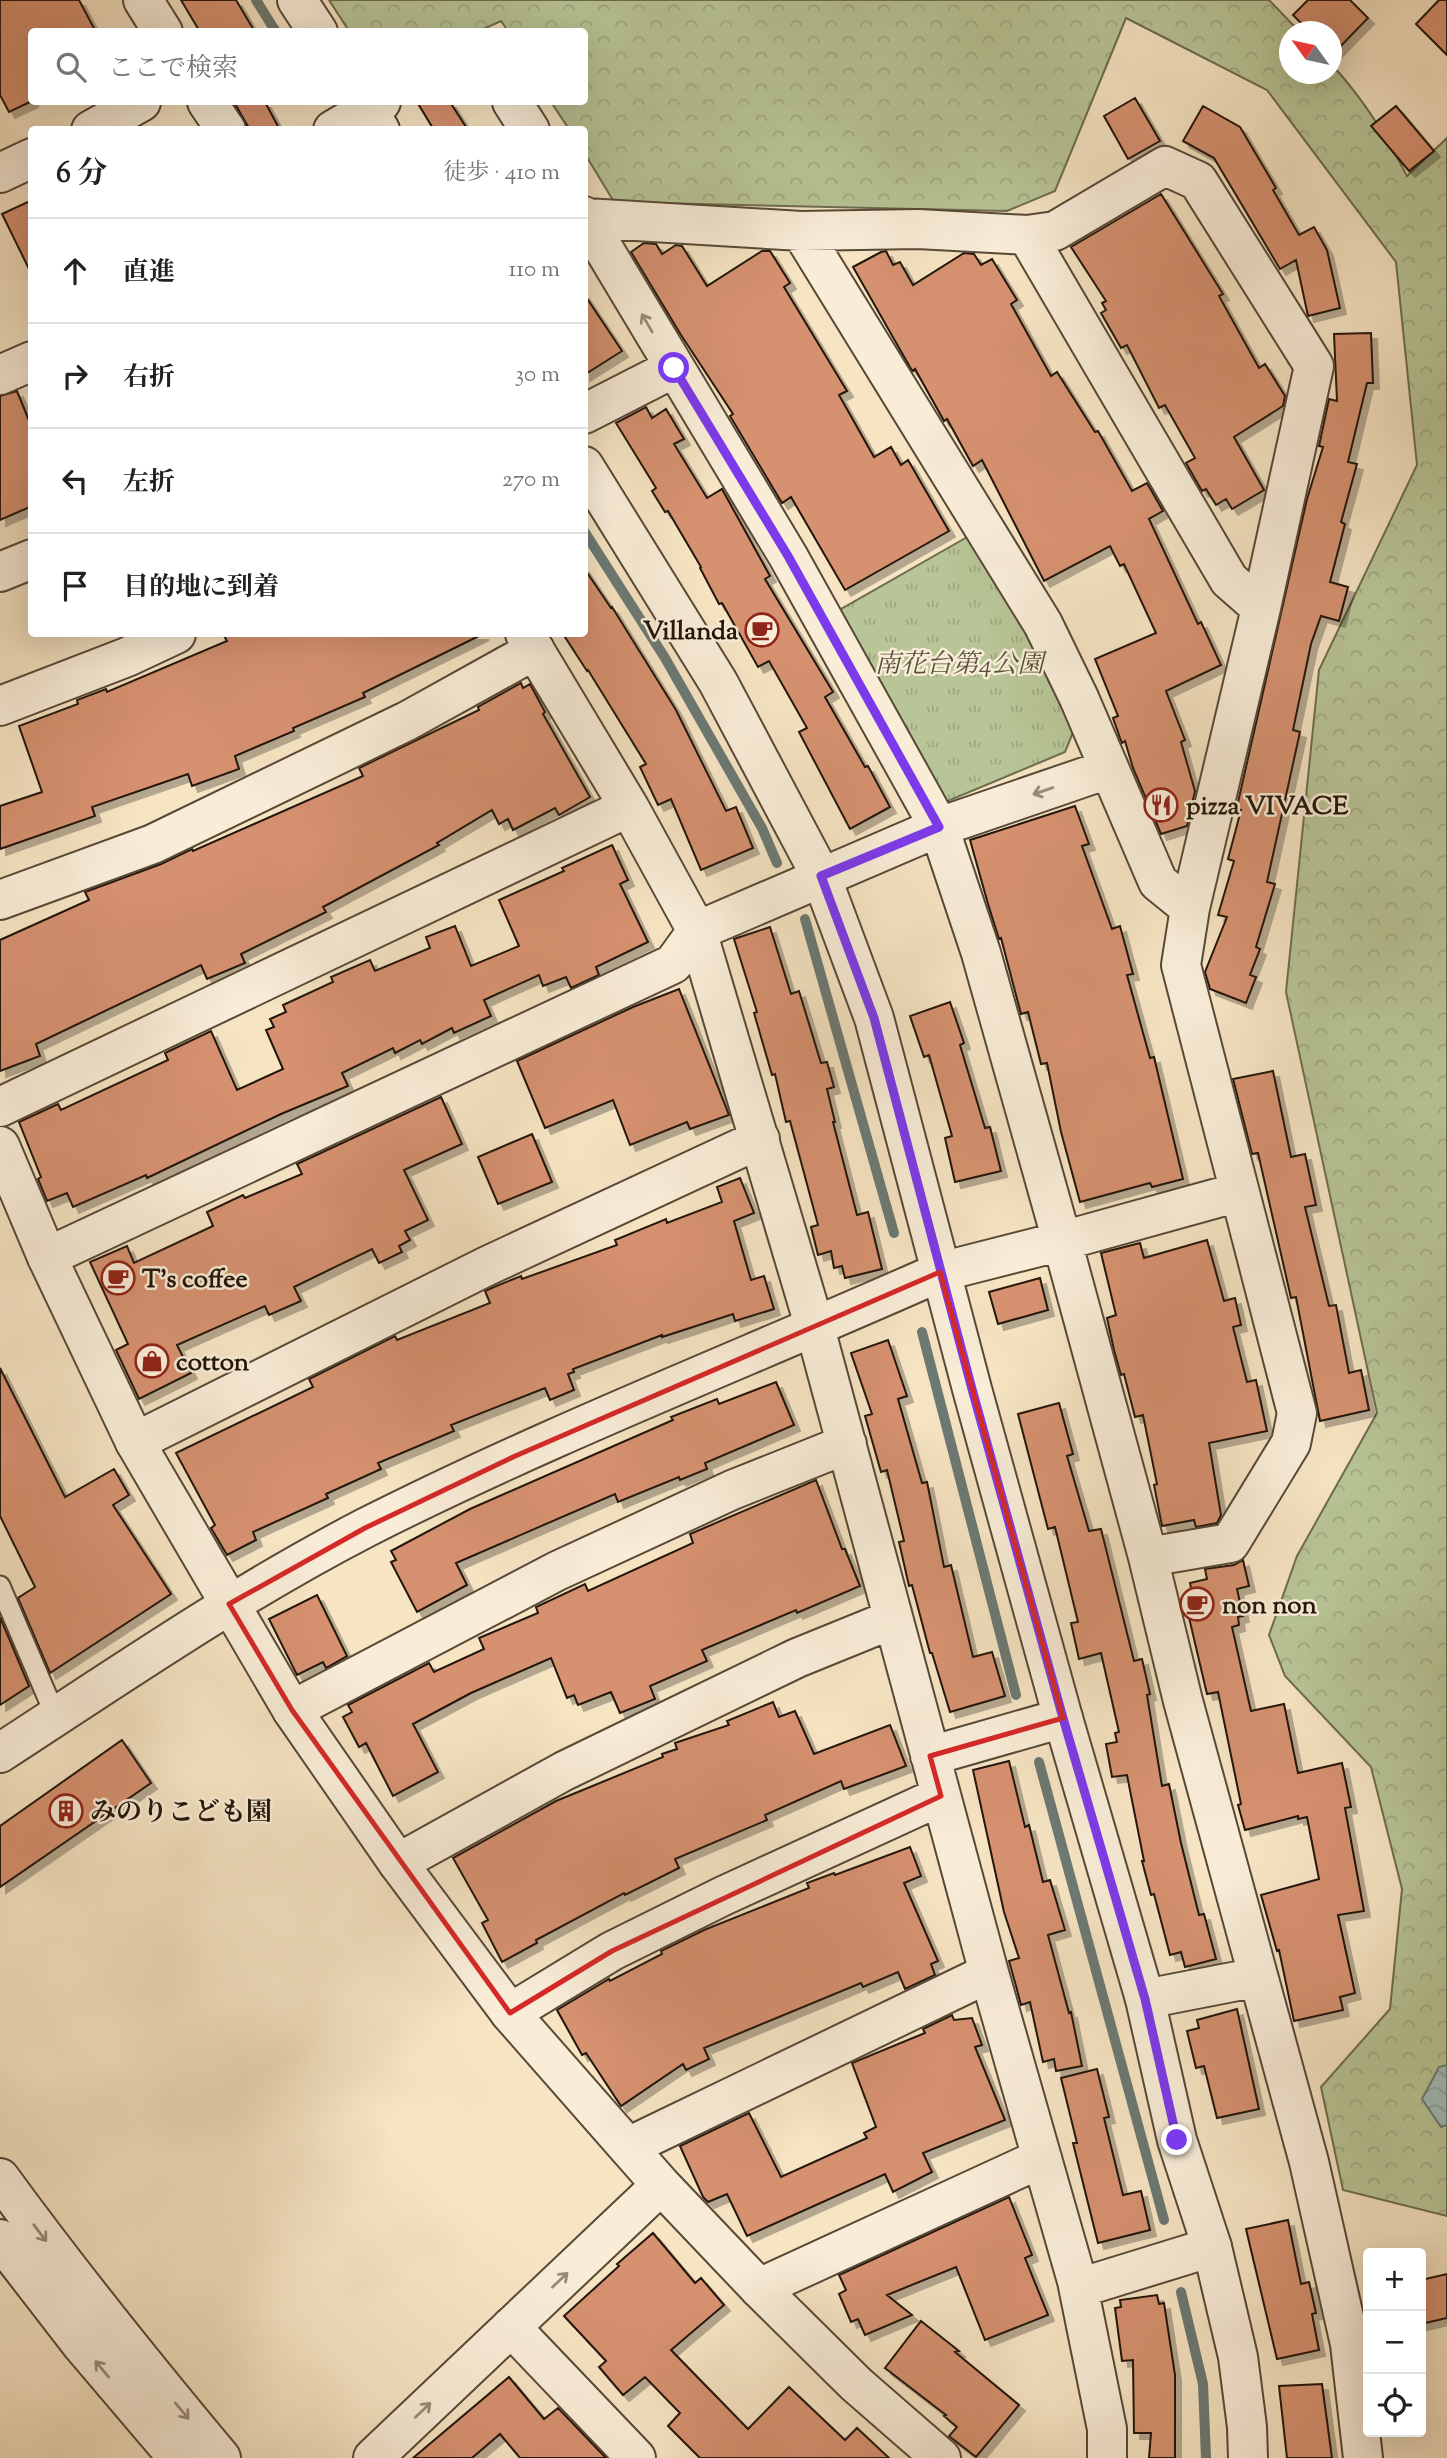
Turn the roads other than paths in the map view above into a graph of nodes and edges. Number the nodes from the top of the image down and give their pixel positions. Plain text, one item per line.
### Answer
1 (143, 0) edge
2 (297, 0) edge
3 (160, 28) edge
4 (315, 28) edge
5 (136, 105) edge
6 (209, 105) edge
7 (514, 105) edge
8 (373, 110) edge
9 (98, 126) edge
10 (223, 126) edge
11 (341, 126) edge
12 (527, 126) edge
13 (28, 160) edge
14 (0, 173) edge
15 (588, 217) edge
16 (588, 222) edge
17 (801, 231) junction
18 (1027, 235) junction
19 (28, 362) edge
20 (674, 368) junction
21 (0, 375) edge
22 (588, 412) edge
23 (588, 472) edge
24 (28, 561) edge
25 (0, 572) edge
26 (1261, 608) junction
27 (170, 637) edge
28 (530, 642) edge
29 (0, 706) edge
30 (1108, 769) junction
31 (629, 807) junction
32 (939, 827) junction
33 (821, 876) junction
34 (0, 900) edge
35 (1190, 908) junction
36 (697, 931) junction
37 (0, 1107) edge
38 (761, 1139) junction
39 (0, 1146) edge
40 (1239, 1192) junction
41 (1062, 1241) junction
42 (47, 1257) junction
43 (940, 1272) junction
44 (815, 1328) junction
45 (135, 1443) junction
46 (847, 1444) junction
47 (1147, 1557) junction
48 (0, 1586) edge
49 (229, 1604) junction
50 (893, 1619) junction
51 (292, 1710) junction
52 (56, 1717) junction
53 (1063, 1718) junction
54 (0, 1753) edge
55 (930, 1756) junction
56 (941, 1796) junction
57 (398, 1863) junction
58 (989, 1973) junction
59 (1258, 1977) junction
60 (1145, 1999) junction
61 (510, 2013) junction
62 (628, 2147) junction
63 (1042, 2158) junction
64 (0, 2178) edge
65 (660, 2185) junction
66 (0, 2239) edge
67 (1212, 2247) junction
68 (759, 2288) junction
69 (1079, 2288) junction
70 (511, 2327) junction
71 (178, 2458) edge
72 (221, 2458) edge
73 (374, 2458) edge
74 (636, 2458) edge
75 (941, 2458) edge
76 (1107, 2458) edge
77 (1248, 2458) edge
78 (1363, 2458) edge

1 - 3 street
2 - 4 street
5 - 9 street
6 - 10 street
7 - 12 street
8 - 11 street
13 - 14 street
15 - 17 street
20 -> 16 street
17 - 18 street
17 - 30 street
18 - 26 street
18 - 26 street
19 - 21 street
20 - 22 street
20 - 32 street
23 - 33 street
24 - 25 street
26 - 35 street
27 - 29 street
28 - 31 street
28 - 34 street
30 -> 32 street
30 - 35 street
31 - 36 street
31 - 37 street
32 - 33 street
32 - 41 street
33 - 36 street
33 - 43 street
35 - 40 street
36 - 38 street
36 - 42 street
38 - 44 street
38 - 45 street
39 - 42 street
40 - 41 street
40 - 47 street
41 - 43 street
41 - 47 street
42 - 45 street
43 - 44 street
43 - 53 street
44 - 46 street
44 - 49 street
45 - 49 street
46 - 50 street
46 - 51 street
47 - 59 street
48 - 52 lane
49 - 51 street
49 - 52 street
50 - 55 street
50 - 57 street
51 - 57 street
52 - 54 street
53 - 55 street
53 - 60 street
55 - 56 street
56 - 58 street
56 - 61 street
57 - 61 street
58 - 62 street
58 - 63 street
59 - 60 street
59 - 78 street
60 - 67 street
61 - 62 street
62 - 65 street
63 - 68 street
63 - 69 street
64 -> 72 street
65 - 68 street
70 -> 65 street
71 -> 66 street
67 - 69 street
67 - 77 street
68 - 75 street
69 - 76 street
73 -> 70 street
70 - 74 street

